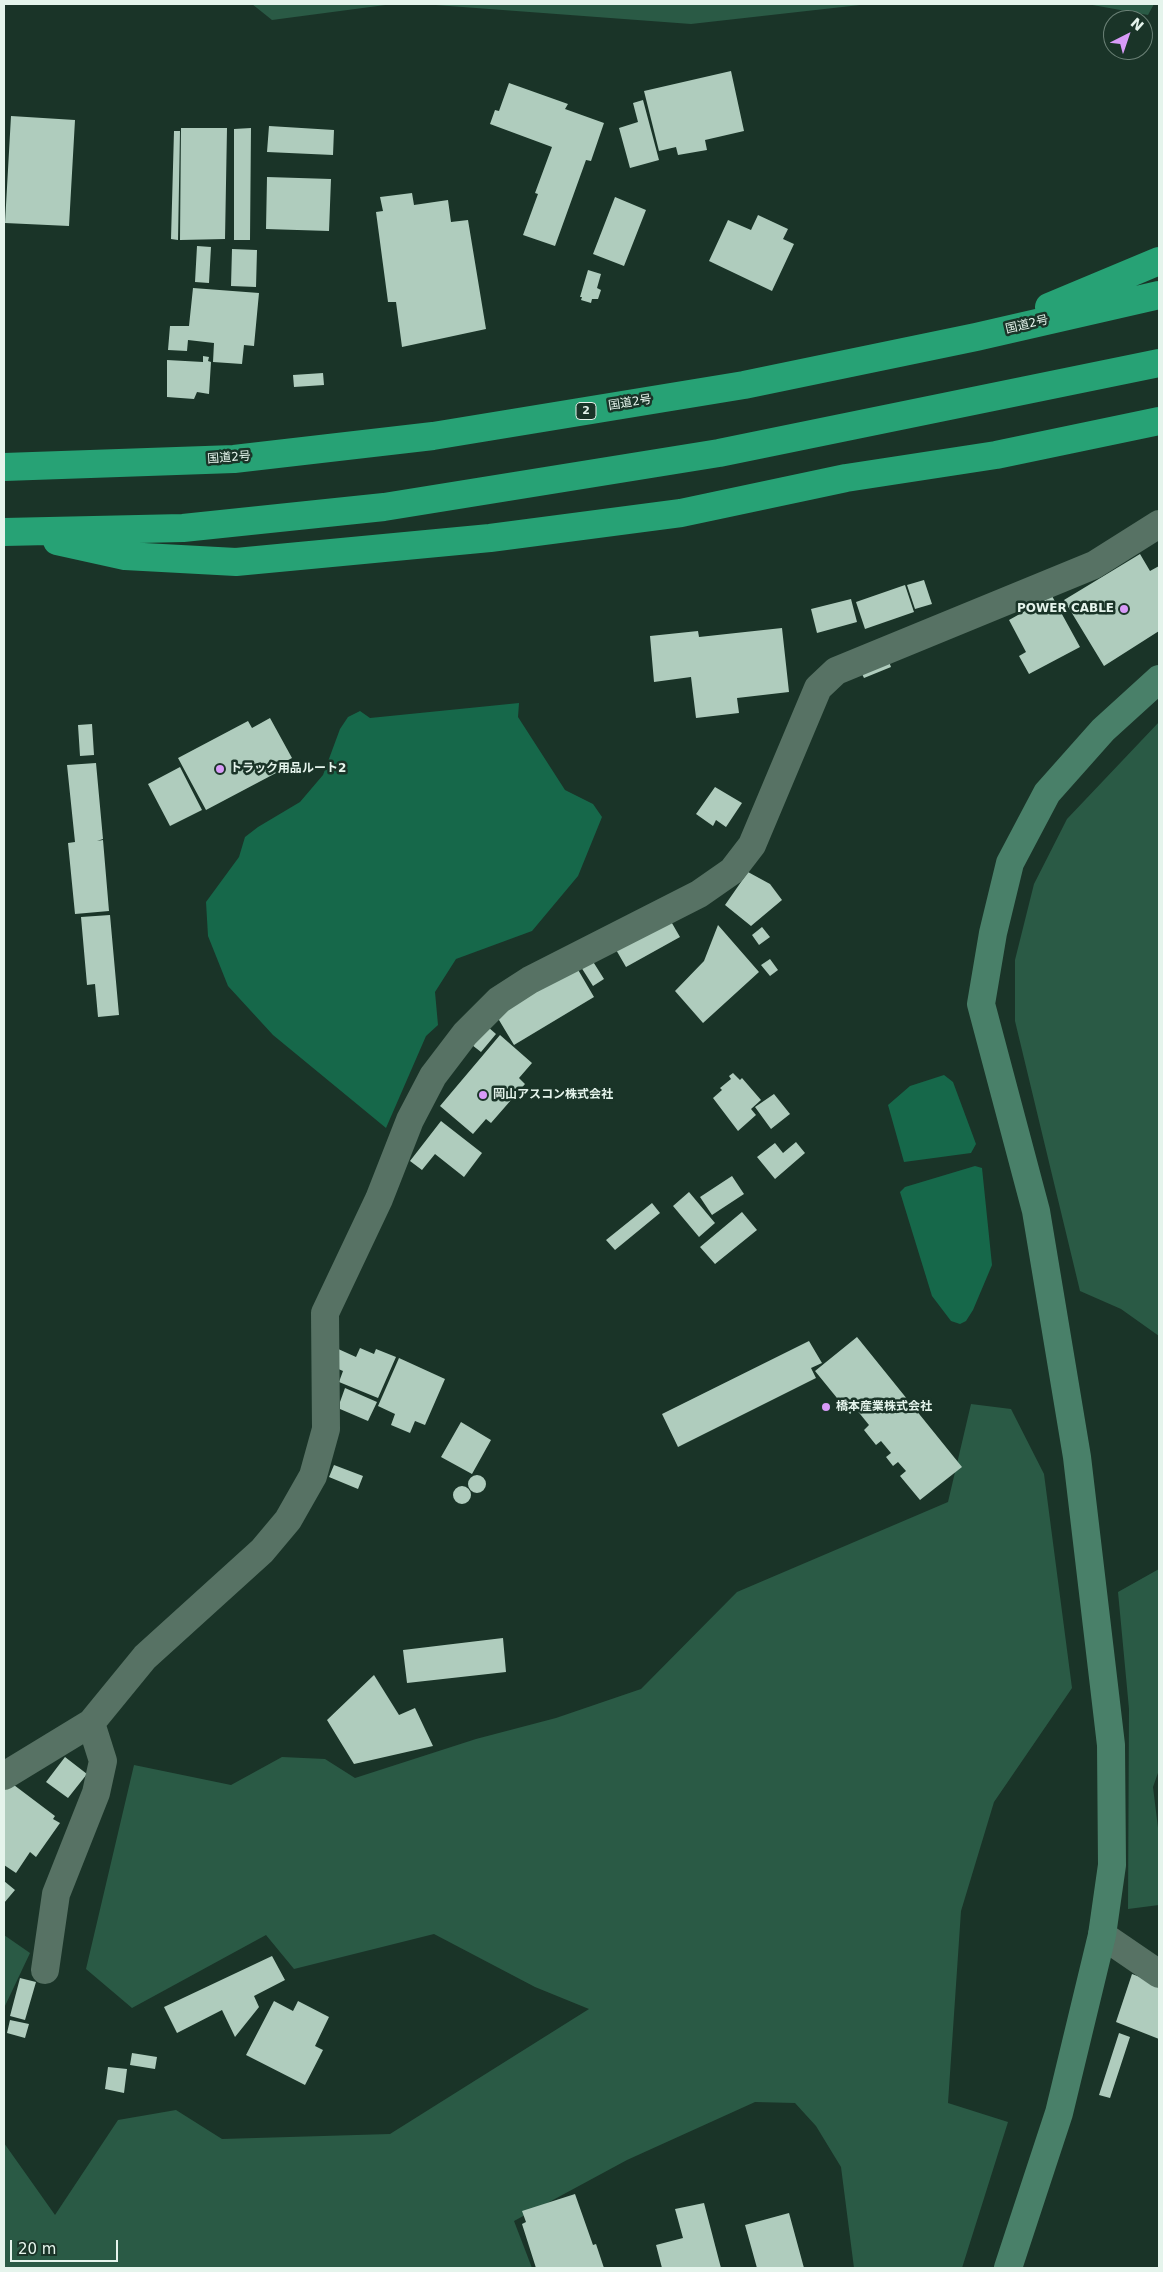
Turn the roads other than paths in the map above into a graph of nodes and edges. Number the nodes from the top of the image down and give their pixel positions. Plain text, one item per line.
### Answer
1 (1159, 261) edge
2 (1159, 295) edge
3 (976, 337) junction
4 (1159, 363) edge
5 (1159, 421) edge
6 (4, 467) edge
7 (1159, 524) edge
8 (10, 532) edge
9 (1159, 679) edge
10 (91, 1723) junction
11 (4, 1776) edge
12 (1102, 1934) junction
13 (45, 1970) dead end
14 (1159, 1974) edge
15 (1008, 2268) edge

1 - 3 highway
2 - 3 highway, 国道2号 / 2
3 - 6 highway, 国道2号 / 2
4 - 8 highway
5 - 8 highway
7 - 10 street
9 - 12 street
10 - 11 street
10 - 13 street
12 - 14 street
12 - 15 street

